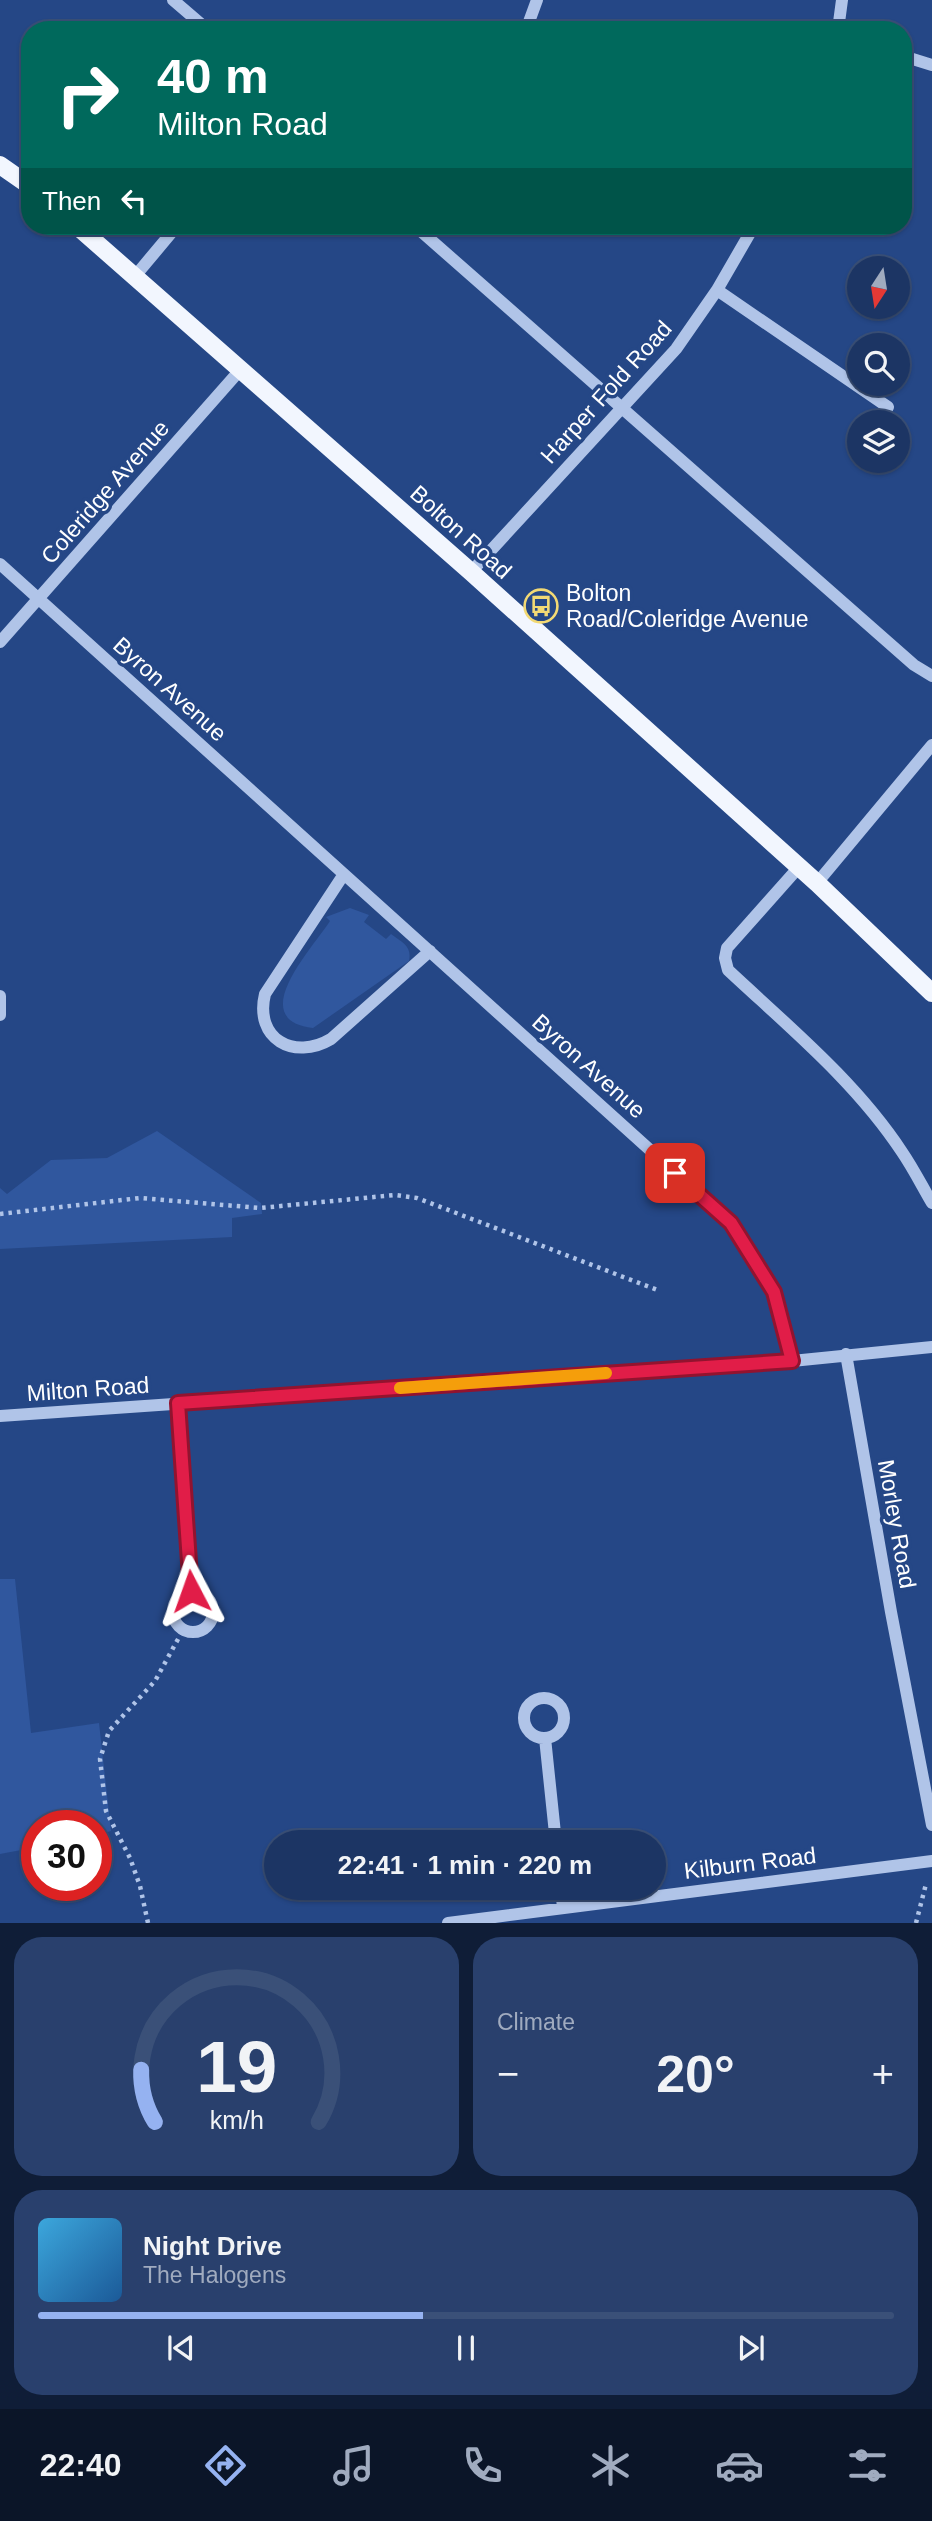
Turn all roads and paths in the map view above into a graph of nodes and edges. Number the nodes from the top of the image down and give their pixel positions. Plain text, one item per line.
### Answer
1 (173, 0) edge
2 (537, 0) edge
3 (842, 0) edge
4 (198, 21) edge
5 (529, 21) edge
6 (839, 21) edge
7 (912, 59) edge
8 (932, 65) edge
9 (0, 165) edge
10 (21, 180) edge
11 (88, 235) edge
12 (169, 235) edge
13 (425, 235) edge
14 (749, 235) edge
15 (136, 275) junction
16 (718, 290) junction
17 (241, 369) junction
18 (847, 375) edge
19 (875, 396) edge
20 (888, 407) dead end
21 (623, 410) junction
22 (0, 564) edge
23 (471, 572) junction
24 (38, 598) junction
25 (0, 642) edge
26 (932, 676) edge
27 (932, 745) edge
28 (799, 867) junction
29 (344, 874) junction
30 (817, 883) junction
31 (430, 951) junction
32 (932, 993) edge
33 (0, 996) edge
34 (0, 1015) edge
35 (932, 1203) edge
36 (0, 1214) edge
37 (660, 1291) dead end
38 (932, 1347) edge
39 (846, 1354) junction
40 (792, 1361) junction
41 (178, 1403) junction
42 (0, 1416) edge
43 (191, 1591) junction
44 (183, 1630) junction
45 (545, 1738) dead end
46 (932, 1825) edge
47 (555, 1830) edge
48 (932, 1861) edge
49 (929, 1874) dead end
50 (562, 1900) edge
51 (563, 1908) junction
52 (148, 1923) edge
53 (448, 1923) edge
54 (916, 1923) edge

1 - 4 street
2 - 5 street
3 - 6 street
7 - 8 street
9 - 10 main road
11 - 15 main road, Bolton Road
12 - 15 street
13 - 21 street
14 - 16 street, Harper Fold Road
15 - 17 main road, Bolton Road
16 - 18 street
16 - 21 street, Harper Fold Road
17 - 23 main road, Bolton Road
17 - 24 street, Coleridge Avenue
19 - 20 street
21 - 23 street, Harper Fold Road
21 - 26 street
22 - 24 street, Byron Avenue
23 - 28 main road, Bolton Road
24 - 25 street, Coleridge Avenue
24 - 29 street, Byron Avenue
27 - 30 street
28 - 30 main road, Bolton Road
28 - 35 street
29 - 31 street, Byron Avenue
29 - 31 street
30 - 32 main road, Bolton Road
31 - 40 street, Byron Avenue
33 - 34 street
36 - 37 path
38 - 39 street, Milton Road
39 - 40 street, Milton Road
39 - 46 street, Morley Road
40 - 41 street, Milton Road
41 - 42 street, Milton Road
41 - 43 street
43 - 44 street
43 - 44 street
44 - 52 path
45 - 47 street
48 - 51 street, Kilburn Road
49 - 54 path
50 - 51 street
51 - 53 street, Kilburn Road

